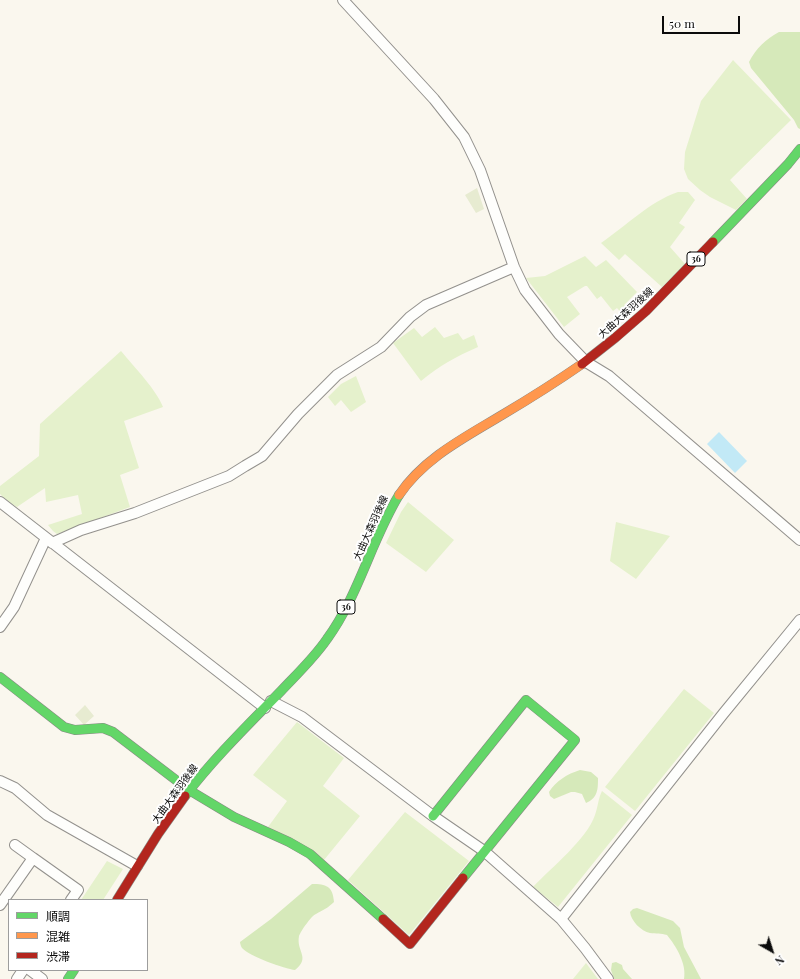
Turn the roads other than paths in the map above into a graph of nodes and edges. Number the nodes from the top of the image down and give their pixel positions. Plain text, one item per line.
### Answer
1 (343, 0) edge
2 (800, 149) edge
3 (514, 267) junction
4 (586, 362) junction
5 (0, 502) edge
6 (49, 540) junction
7 (800, 540) edge
8 (800, 620) edge
9 (0, 627) edge
10 (0, 676) edge
11 (268, 705) junction
12 (0, 781) edge
13 (189, 790) junction
14 (433, 816) junction
15 (15, 845) dead end
16 (484, 851) junction
17 (33, 858) junction
18 (137, 866) junction
19 (72, 899) edge
20 (118, 899) edge
21 (0, 905) edge
22 (561, 919) junction
23 (31, 971) edge
24 (42, 979) edge
25 (608, 979) edge

1 - 3 street
2 - 4 main road, 大曲大森羽後線 / 36
3 - 4 street
3 - 6 street
4 - 7 street
4 - 11 main road, 大曲大森羽後線 / 36
5 - 6 street
6 - 9 street
6 - 11 street
8 - 22 street
10 - 13 main road
11 - 13 main road, 大曲大森羽後線 / 36
11 - 14 street
12 - 18 street
13 - 16 main road
13 - 18 main road, 大曲大森羽後線 / 36
14 - 16 street
14 - 16 main road
15 - 17 street
16 - 22 street
17 - 19 street
17 - 21 street
18 - 20 main road, 大曲大森羽後線 / 36
22 - 25 street
23 - 24 street

